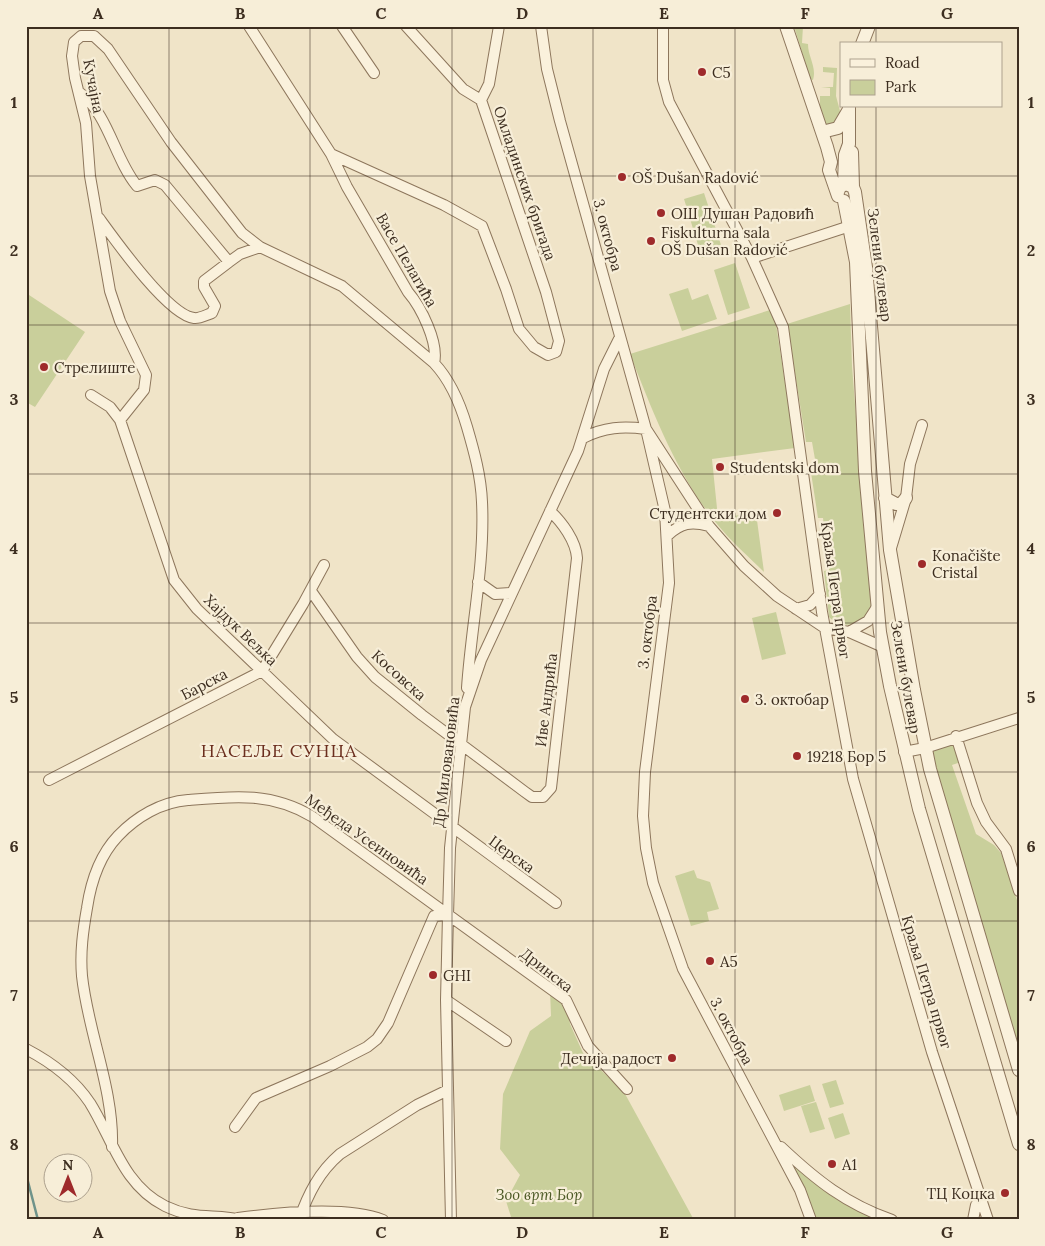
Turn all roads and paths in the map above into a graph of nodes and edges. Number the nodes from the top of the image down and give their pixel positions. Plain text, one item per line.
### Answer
1 (249, 26) edge
2 (342, 26) edge
3 (406, 26) edge
4 (499, 26) edge
5 (541, 26) edge
6 (663, 26) edge
7 (786, 26) edge
8 (869, 26) edge
9 (863, 42) edge
10 (374, 73) dead end
11 (79, 92) junction
12 (481, 100) junction
13 (849, 108) edge
14 (822, 132) junction
15 (332, 154) junction
16 (846, 191) junction
17 (97, 215) junction
18 (850, 226) junction
19 (260, 247) junction
20 (752, 258) junction
21 (229, 262) junction
22 (620, 339) junction
23 (434, 363) junction
24 (91, 395) dead end
25 (120, 420) junction
26 (922, 426) dead end
27 (646, 429) junction
28 (583, 438) junction
29 (885, 498) junction
30 (906, 498) junction
31 (550, 511) junction
32 (709, 526) junction
33 (668, 536) junction
34 (890, 550) junction
35 (324, 565) dead end
36 (478, 582) junction
37 (311, 591) junction
38 (512, 593) junction
39 (820, 594) junction
40 (877, 607) junction
41 (796, 609) junction
42 (826, 628) junction
43 (849, 632) junction
44 (883, 647) junction
45 (262, 671) junction
46 (466, 707) junction
47 (1019, 718) edge
48 (956, 736) junction
49 (461, 744) junction
50 (925, 748) junction
51 (904, 752) junction
52 (49, 780) dead end
53 (452, 828) junction
54 (1019, 891) edge
55 (556, 903) dead end
56 (448, 914) junction
57 (446, 1000) junction
58 (506, 1041) dead end
59 (26, 1049) edge
60 (1019, 1070) edge
61 (627, 1089) dead end
62 (448, 1090) junction
63 (235, 1127) dead end
64 (776, 1143) junction
65 (1019, 1144) edge
66 (112, 1147) junction
67 (970, 1169) junction
68 (976, 1205) junction
69 (300, 1217) edge
70 (240, 1219) edge
71 (384, 1220) edge
72 (451, 1220) edge
73 (811, 1220) edge
74 (892, 1220) edge
75 (973, 1220) edge
76 (981, 1220) edge
77 (988, 1220) edge

1 - 15 street, Васе Пелагића
2 - 10 street
3 - 12 street, Омладинских бригада
4 - 12 street
5 - 22 street, 3. октобра
6 - 20 street, Краља Петра првог
7 - 14 street, Зелени булевар
8 - 9 street
11 - 17 street, Кучајна
11 - 19 street, Кучајна
11 - 21 street
12 - 15 street, Омладинских бригада
13 - 14 street
13 - 16 street
14 - 16 street, Зелени булевар
15 - 23 street, Васе Пелагића
16 - 18 street, Зелени булевар
16 - 29 street, Зелени булевар
17 - 21 street, Кучајна
17 - 25 street
18 - 20 street
18 - 40 street, Зелени булевар
19 - 21 street
19 - 23 street, Кучајна
20 - 39 street, Краља Петра првог
22 - 27 street, 3. октобра
22 - 28 street, Др Миловановића
23 - 36 street
24 - 25 street, Хајдук Вељка
25 - 45 street, Хајдук Вељка
26 - 30 street
27 - 28 street
27 - 32 street
27 - 33 street, 3. октобра
28 - 31 street, Др Миловановића
29 - 30 street
29 - 34 street, Зелени булевар
30 - 34 street
31 - 38 street, Др Миловановића
31 - 49 street, Иве Андрића
32 - 33 street
32 - 41 street
33 - 64 street, 3. октобра
34 - 50 street, Зелени булевар
35 - 37 street
36 - 38 street
36 - 46 street
37 - 45 street
37 - 49 street, Косовска
38 - 46 street, Др Миловановића
39 - 41 street
39 - 42 street, Краља Петра првог
40 - 43 street
40 - 44 street, Зелени булевар
41 - 42 street
42 - 43 street
42 - 67 street, Краља Петра првог
43 - 44 street
44 - 51 street, Зелени булевар
45 - 52 street, Барска
45 - 53 street, Хајдук Вељка
46 - 49 street, Др Миловановића
47 - 48 street
48 - 50 street
48 - 54 street
49 - 53 street, Др Миловановића
50 - 51 street
50 - 60 street, Зелени булевар
51 - 65 street, Зелени булевар
53 - 55 street, Церска
53 - 56 street, Др Миловановића
56 - 57 street, Др Миловановића
56 - 61 street, Дринска
56 - 63 street
56 - 66 street, Међеда Усеиновића
57 - 58 street
57 - 62 street, Др Миловановића
59 - 66 street
62 - 69 street
62 - 72 street, Др Миловановића
64 - 73 street, 3. октобра
64 - 74 street
66 - 70 street
67 - 68 street, Краља Петра првог
67 - 77 street, Краља Петра првог
68 - 75 street
68 - 76 street, Краља Петра првог
69 - 70 street
69 - 71 street

